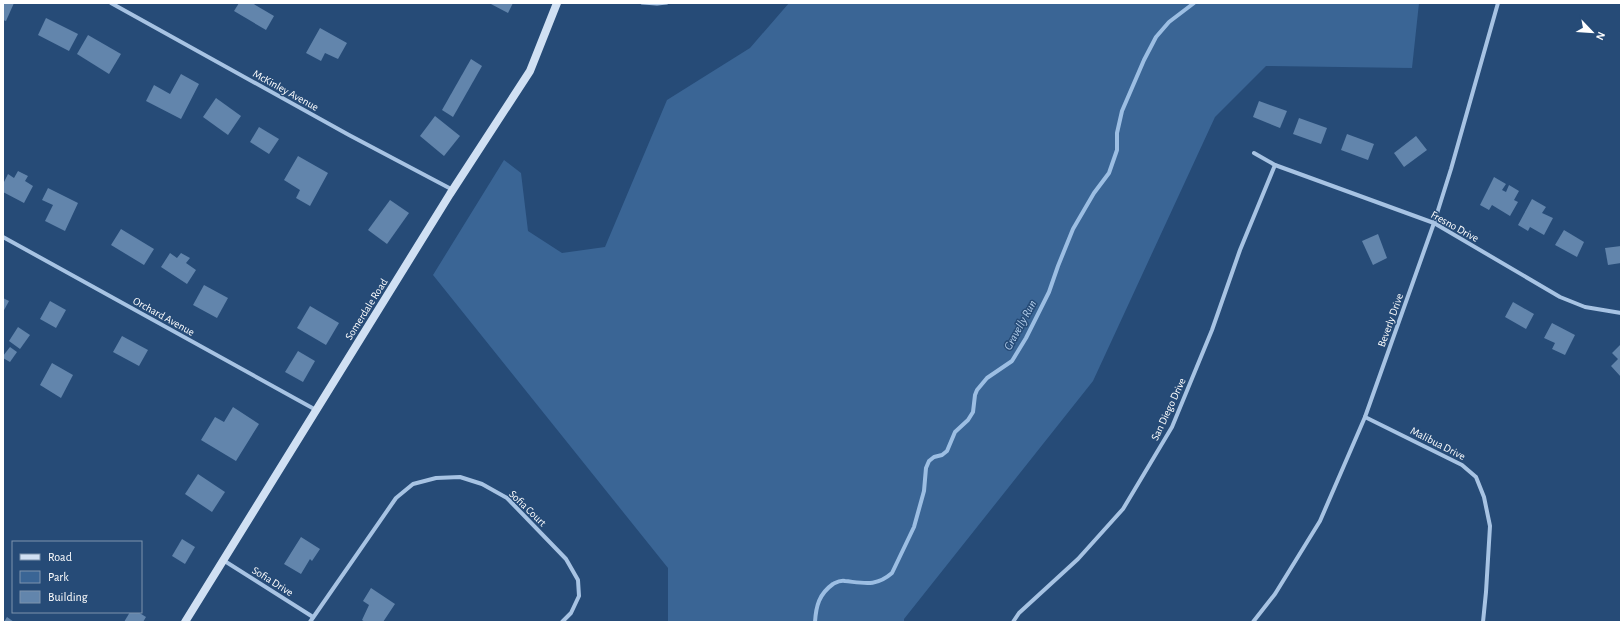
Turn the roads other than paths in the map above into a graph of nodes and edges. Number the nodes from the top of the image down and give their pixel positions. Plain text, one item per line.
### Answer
1 (111, 3) edge
2 (557, 3) edge
3 (642, 3) edge
4 (667, 3) edge
5 (1498, 3) edge
6 (1254, 153) dead end
7 (1275, 165) junction
8 (453, 190) junction
9 (1434, 223) junction
10 (3, 237) edge
11 (1621, 313) edge
12 (316, 410) junction
13 (1365, 417) junction
14 (223, 560) junction
15 (313, 617) junction
16 (185, 622) edge
17 (310, 622) edge
18 (562, 622) edge
19 (1013, 622) edge
20 (1253, 622) edge
21 (1483, 622) edge

1 - 8 street, McKinley Avenue
2 - 8 main road, Somerdale Road
3 - 4 lane
5 - 9 street, Beverly Drive
6 - 7 street, Fresno Drive
7 - 9 street, Fresno Drive
7 - 19 street, San Diego Drive
8 - 12 main road, Somerdale Road
9 - 11 street, Fresno Drive
9 - 13 street, Beverly Drive
10 - 12 street, Orchard Avenue
12 - 14 main road, Somerdale Road
13 - 20 street, Beverly Drive
13 - 21 street, Malibua Drive
14 - 15 street, Sofia Drive
14 - 16 main road, Somerdale Road
15 - 17 street
15 - 18 street, Sofia Court

